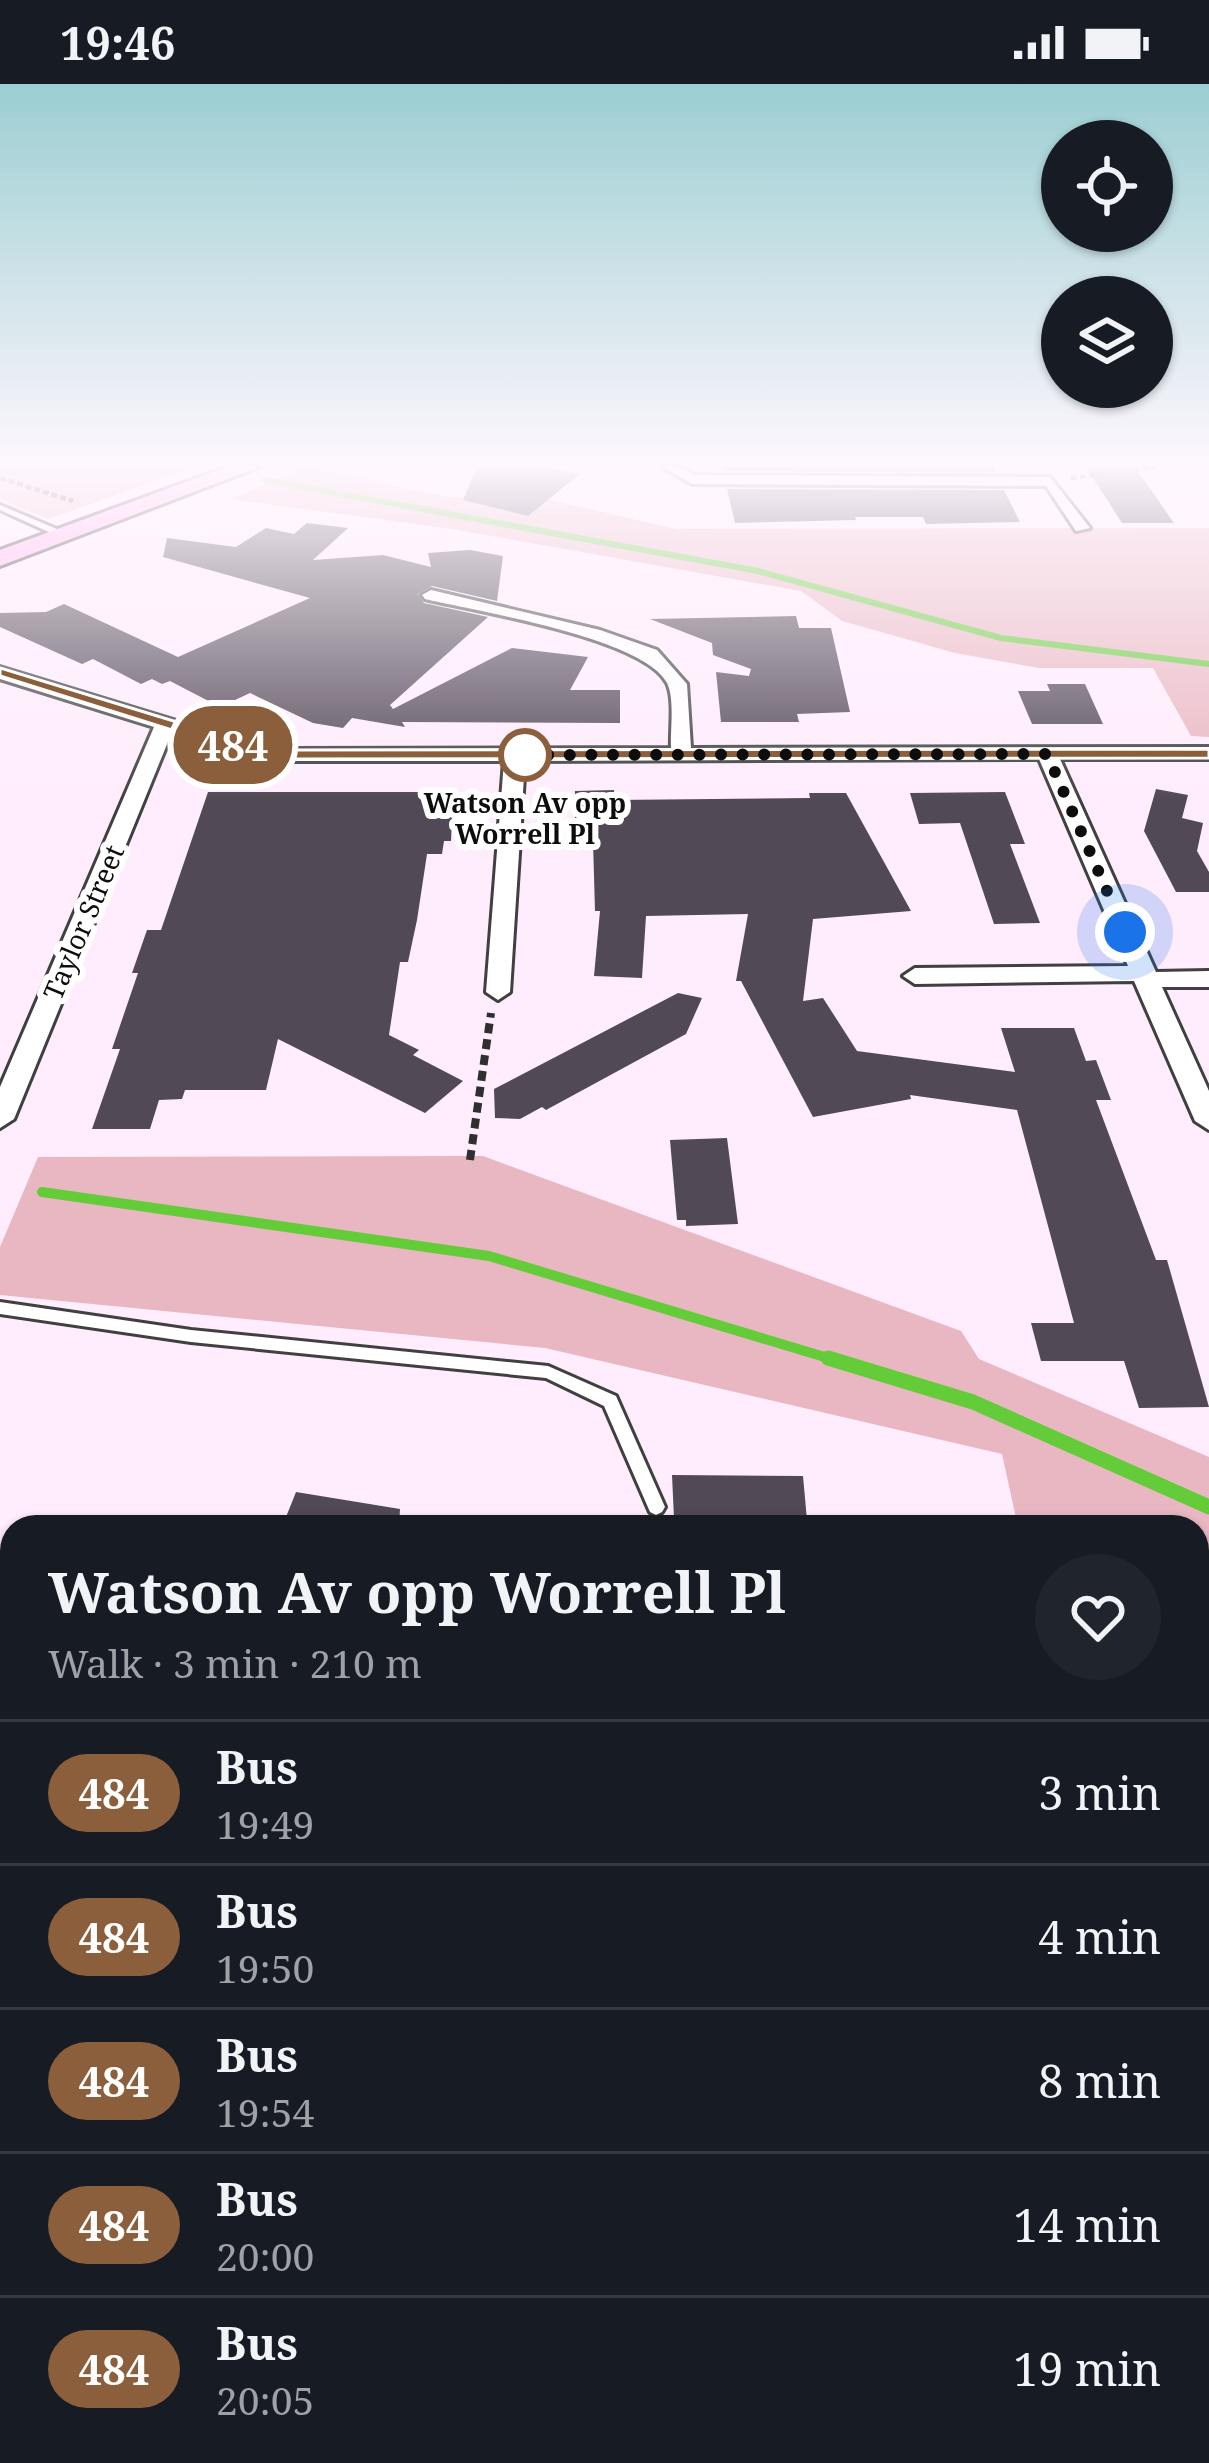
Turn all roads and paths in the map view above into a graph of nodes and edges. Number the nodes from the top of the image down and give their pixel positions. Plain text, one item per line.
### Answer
1 (431, 596) dead end
2 (0, 673) edge
3 (165, 725) junction
4 (1209, 753) edge
5 (1047, 754) junction
6 (515, 755) junction
7 (681, 755) junction
8 (915, 976) dead end
9 (1145, 976) junction
10 (1209, 979) edge
11 (498, 992) dead end
12 (488, 1020) dead end
13 (6, 1090) edge
14 (0, 1119) edge
15 (1209, 1121) edge
16 (470, 1160) dead end
17 (0, 1308) edge
18 (656, 1507) dead end

1 - 7 street
2 - 3 street
3 - 6 street
3 - 13 street, Taylor Street
4 - 5 street
5 - 7 street
5 - 9 street
6 - 7 street
6 - 11 street
8 - 9 street
9 - 10 street
9 - 15 street
12 - 16 path
13 - 14 street, Taylor Street
17 - 18 lane

